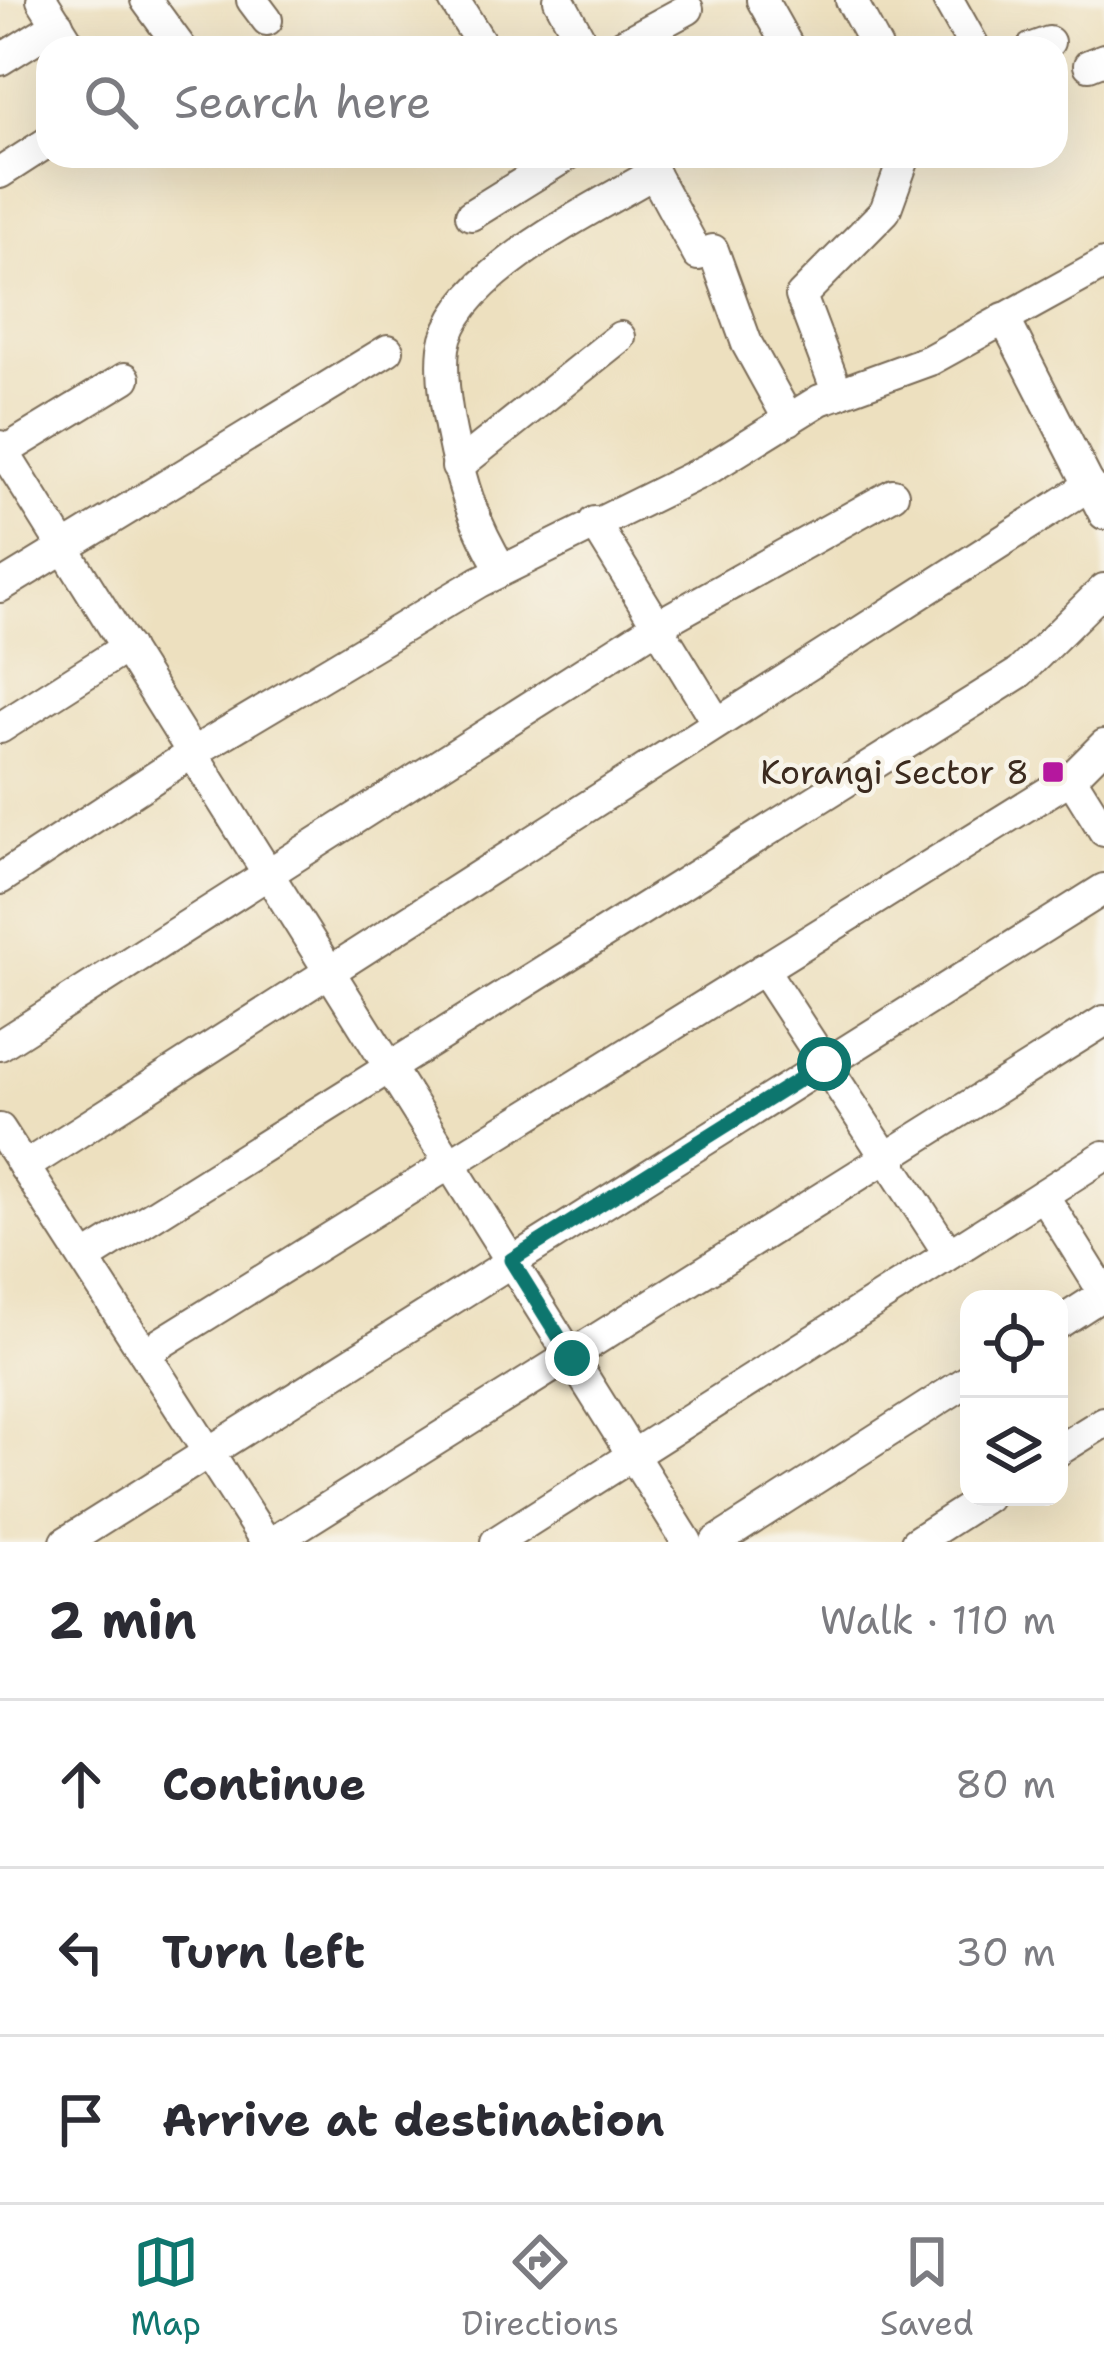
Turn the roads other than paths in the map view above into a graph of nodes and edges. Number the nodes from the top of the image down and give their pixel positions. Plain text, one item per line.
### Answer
1 (146, 0) edge
2 (454, 0) edge
3 (559, 0) edge
4 (762, 0) edge
5 (851, 0) edge
6 (948, 0) edge
7 (688, 9) dead end
8 (172, 36) edge
9 (476, 36) edge
10 (578, 36) edge
11 (638, 36) edge
12 (782, 36) edge
13 (870, 36) edge
14 (968, 36) edge
15 (36, 37) edge
16 (0, 60) edge
17 (36, 150) edge
18 (547, 168) edge
19 (645, 168) edge
20 (651, 168) edge
21 (901, 168) edge
22 (0, 173) edge
23 (471, 215) dead end
24 (1104, 264) edge
25 (1004, 318) junction
26 (620, 337) dead end
27 (388, 350) dead end
28 (125, 378) dead end
29 (838, 394) junction
30 (789, 420) junction
31 (1, 450) edge
32 (458, 467) junction
33 (1090, 485) junction
34 (893, 494) dead end
35 (1104, 514) edge
36 (594, 522) junction
37 (64, 547) junction
38 (502, 570) junction
39 (0, 587) edge
40 (1104, 589) edge
41 (658, 625) junction
42 (127, 647) junction
43 (717, 723) junction
44 (0, 728) edge
45 (1104, 745) edge
46 (192, 753) junction
47 (1071, 778) junction
48 (1104, 831) edge
49 (267, 872) junction
50 (0, 879) edge
51 (1104, 889) edge
52 (763, 969) junction
53 (329, 971) junction
54 (1104, 1021) edge
55 (0, 1045) edge
56 (824, 1064) junction
57 (388, 1065) junction
58 (0, 1129) edge
59 (1104, 1156) edge
60 (886, 1158) junction
61 (450, 1163) junction
62 (24, 1166) junction
63 (1043, 1195) junction
64 (949, 1254) junction
65 (84, 1259) junction
66 (511, 1260) junction
67 (1104, 1293) edge
68 (1068, 1316) edge
69 (145, 1353) junction
70 (572, 1358) junction
71 (960, 1386) edge
72 (1104, 1422) edge
73 (1068, 1444) edge
74 (208, 1452) junction
75 (633, 1456) junction
76 (972, 1506) edge
77 (66, 1542) edge
78 (270, 1542) edge
79 (496, 1542) edge
80 (687, 1542) edge
81 (716, 1542) edge
82 (916, 1542) edge

1 - 8 street
2 - 9 street
3 - 10 street
4 - 12 street
5 - 13 street
6 - 14 street
7 - 11 street
15 - 16 street
17 - 22 street
18 - 23 street
19 - 32 street
20 - 30 street
21 - 29 street
24 - 25 street
25 - 29 street
25 - 33 street
26 - 32 street
27 - 37 street
28 - 31 street
29 - 30 street
30 - 36 street
31 - 37 street
32 - 38 street
33 - 35 street
33 - 43 street
34 - 41 street
36 - 38 street
36 - 41 street
37 - 39 street
37 - 42 street
38 - 46 street
40 - 57 street
41 - 43 street
41 - 49 street
42 - 44 street
42 - 46 street
43 - 53 street
45 - 47 street
46 - 49 street
46 - 50 street
47 - 48 street
47 - 52 street
49 - 53 street
49 - 55 street
51 - 56 street
52 - 56 street
52 - 61 street
53 - 57 street
53 - 62 street
54 - 60 street
56 - 60 street
56 - 66 street
57 - 61 street
57 - 65 street
58 - 62 street
59 - 63 street
60 - 64 street
60 - 70 street
61 - 66 street
61 - 69 street
62 - 65 street
63 - 64 street
63 - 67 street
64 - 75 street
65 - 69 street
66 - 70 street
66 - 74 street
67 - 68 street
69 - 74 street
70 - 75 street
70 - 78 street
71 - 81 street
72 - 73 street
74 - 77 street
74 - 78 street
75 - 79 street
75 - 80 street
76 - 82 street

